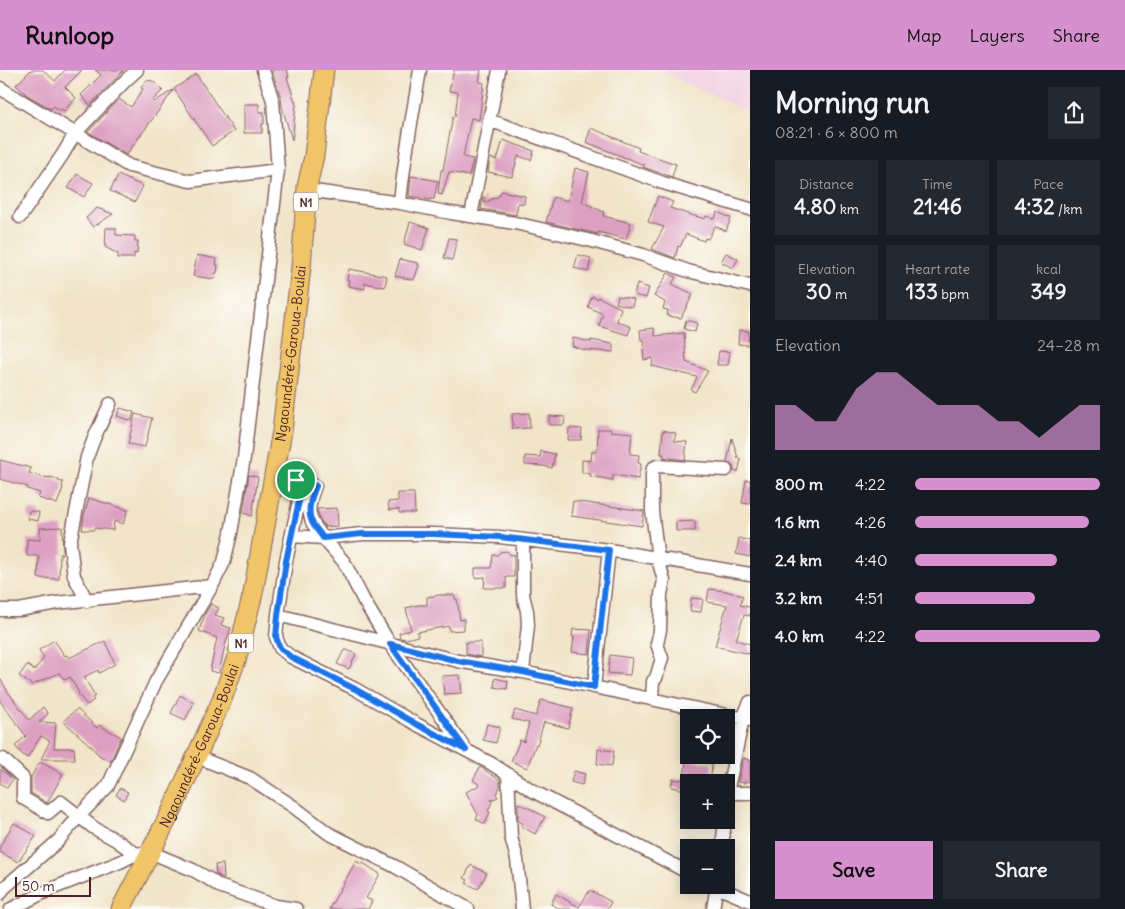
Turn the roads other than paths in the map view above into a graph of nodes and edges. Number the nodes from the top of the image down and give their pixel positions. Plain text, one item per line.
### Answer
1 (137, 70) edge
2 (263, 70) edge
3 (324, 70) edge
4 (420, 70) edge
5 (499, 70) edge
6 (0, 88) edge
7 (489, 120) junction
8 (76, 132) junction
9 (278, 170) junction
10 (306, 187) junction
11 (400, 203) junction
12 (750, 209) edge
13 (470, 216) junction
14 (20, 217) dead end
15 (750, 286) edge
16 (110, 404) dead end
17 (275, 467) junction
18 (726, 470) dead end
19 (296, 480) junction
20 (292, 536) junction
21 (323, 538) junction
22 (523, 540) junction
23 (609, 550) junction
24 (658, 559) junction
25 (750, 574) edge
26 (212, 586) junction
27 (87, 601) junction
28 (0, 610) edge
29 (278, 615) junction
30 (390, 644) junction
31 (523, 672) junction
32 (594, 687) junction
33 (652, 699) junction
34 (750, 702) edge
35 (747, 719) edge
36 (466, 750) junction
37 (196, 757) junction
38 (0, 759) edge
39 (508, 774) junction
40 (732, 774) edge
41 (735, 793) edge
42 (750, 793) edge
43 (79, 816) junction
44 (143, 853) junction
45 (680, 868) edge
46 (0, 894) edge
47 (714, 894) edge
48 (734, 894) edge
49 (750, 901) edge
50 (11, 909) edge
51 (121, 909) edge
52 (296, 909) edge
53 (468, 909) edge
54 (522, 909) edge
55 (713, 909) edge

1 - 8 street
2 - 9 street
3 - 10 highway, Ngaoundéré-Garoua-Boulai / N1
4 - 11 street
5 - 7 street
6 - 8 street
7 - 12 street
7 - 13 street
8 - 9 street
8 - 14 street
9 - 26 street
10 - 11 street
10 - 17 highway, Ngaoundéré-Garoua-Boulai / N1
11 - 13 street
13 - 15 street
16 - 27 street
17 - 19 street
17 - 37 highway, Ngaoundéré-Garoua-Boulai / N1
18 - 24 street
19 - 20 street
19 - 21 street
20 - 21 street
20 - 29 street
21 - 22 street
21 - 30 street
22 - 23 street
22 - 31 street
23 - 24 street
23 - 32 street
24 - 25 street
24 - 33 street
26 - 27 street
26 - 43 street
27 - 28 street
29 - 30 street
29 - 36 street
30 - 31 street
30 - 36 street
31 - 32 street
32 - 33 street
33 - 35 street
34 - 35 street
35 - 40 street
36 - 39 street
37 - 44 highway, Ngaoundéré-Garoua-Boulai / N1
37 - 53 street
38 - 43 street
39 - 45 street
39 - 54 street
41 - 42 street
43 - 44 street
43 - 46 street
44 - 50 street
44 - 51 highway, Ngaoundéré-Garoua-Boulai / N1
44 - 52 street
47 - 55 street
48 - 49 street

